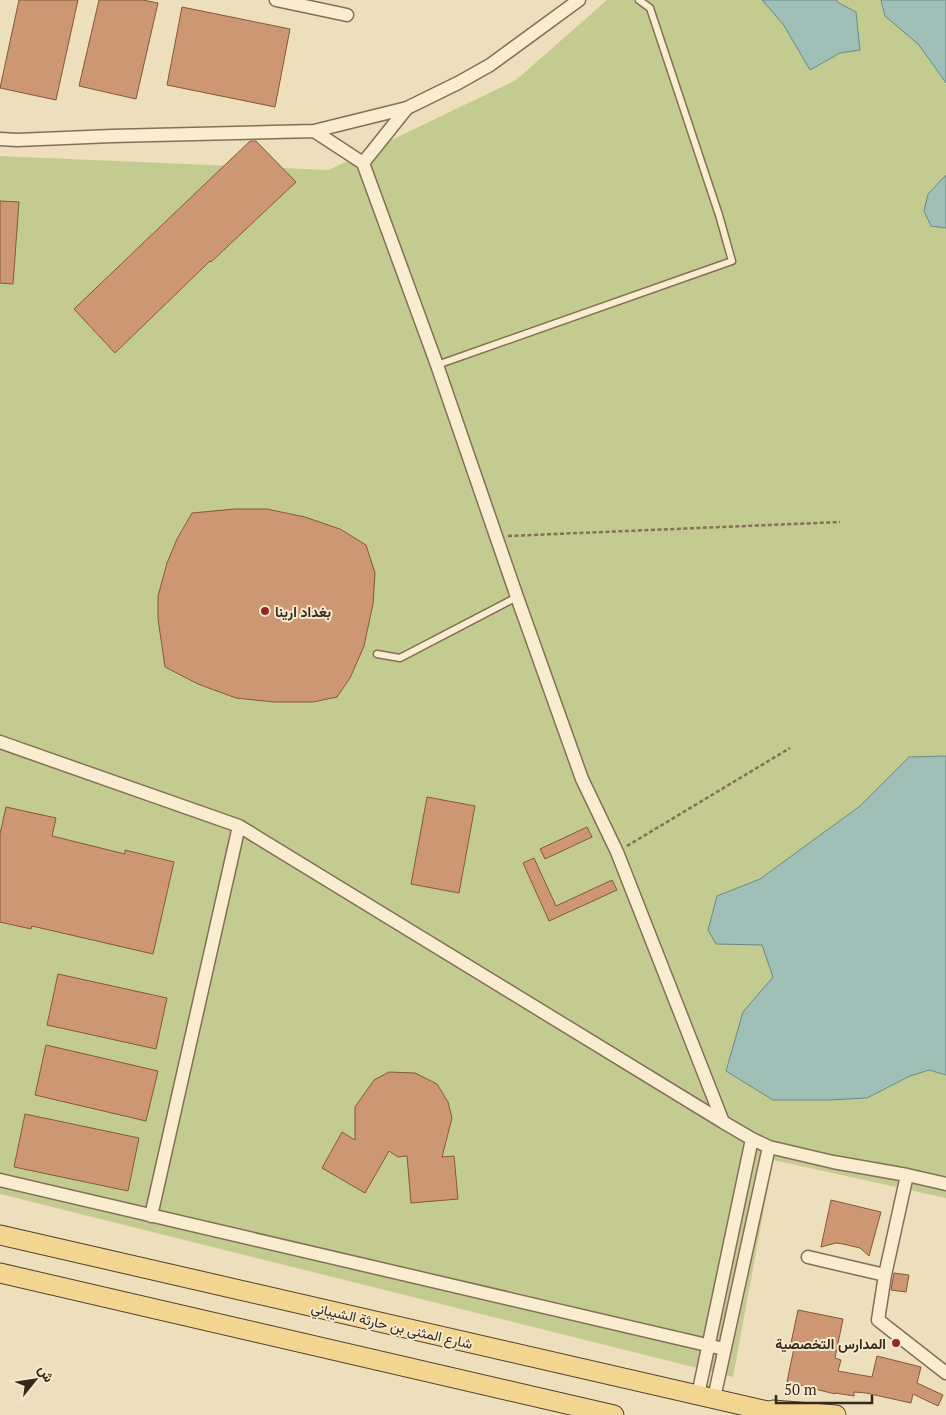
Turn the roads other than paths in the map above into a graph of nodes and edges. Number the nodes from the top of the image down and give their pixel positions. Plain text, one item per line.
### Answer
1 (276, 0) edge
2 (579, 0) edge
3 (639, 0) edge
4 (347, 15) dead end
5 (407, 108) junction
6 (314, 131) junction
7 (0, 139) edge
8 (363, 163) junction
9 (437, 364) junction
10 (517, 597) junction
11 (377, 654) dead end
12 (0, 742) edge
13 (239, 826) junction
14 (723, 1122) junction
15 (752, 1139) junction
16 (769, 1147) junction
17 (907, 1175) junction
18 (0, 1180) edge
19 (946, 1184) edge
20 (151, 1216) junction
21 (0, 1235) edge
22 (808, 1257) dead end
23 (0, 1273) edge
24 (885, 1275) junction
25 (708, 1345) junction
26 (724, 1349) junction
27 (946, 1373) edge
28 (706, 1396) junction
29 (754, 1408) junction
30 (614, 1415) edge
31 (784, 1415) edge
32 (836, 1415) edge

1 - 4 street
2 - 5 street
3 - 9 lane
5 - 6 street
5 - 8 street
6 - 7 street
6 - 8 street
8 - 9 street
9 - 10 street
10 - 11 lane
10 - 14 street
12 - 13 street
13 - 14 street
13 - 20 street
14 - 15 street
15 - 16 street
15 - 25 street
16 - 17 street
16 - 26 street
17 - 19 street
17 - 24 street
18 - 20 street
20 - 25 street
21 - 28 main road, شارع المثنى بن حارثة الشيباني
22 - 24 street
23 - 30 main road
24 - 27 street
25 - 26 street
25 - 28 street
26 - 28 street
28 - 29 main road, شارع المثنى بن حارثة الشيباني
29 - 31 main road, شارع المثنى بن حارثة الشيباني
29 - 32 main road

